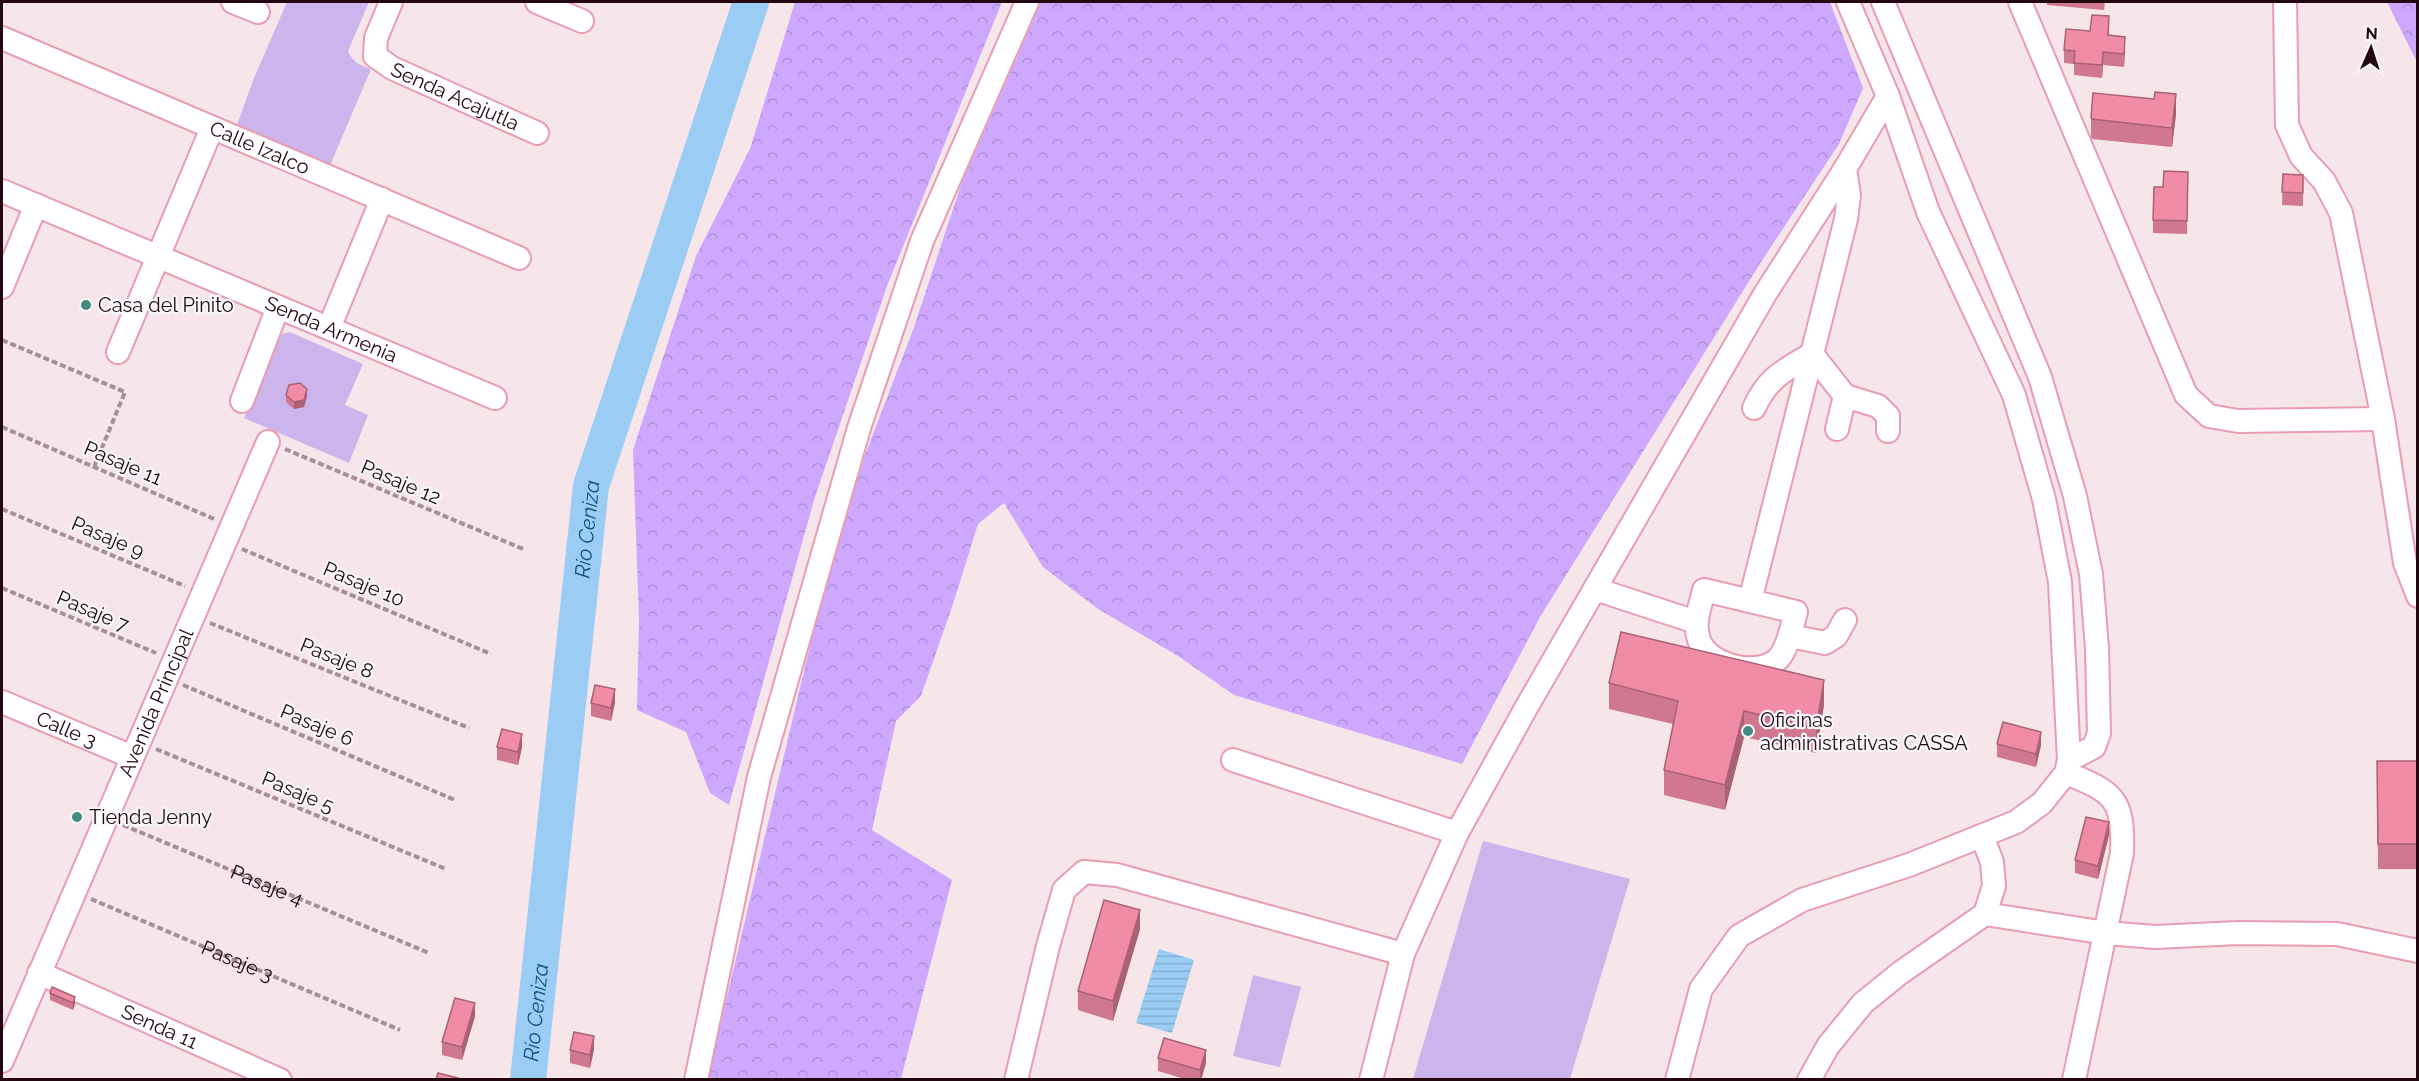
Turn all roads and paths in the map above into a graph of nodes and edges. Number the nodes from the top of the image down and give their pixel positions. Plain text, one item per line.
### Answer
1 (232, 2) edge
2 (391, 2) edge
3 (538, 2) edge
4 (1027, 2) edge
5 (1848, 2) edge
6 (1883, 2) edge
7 (2020, 2) edge
8 (2284, 2) edge
9 (258, 12) dead end
10 (582, 21) dead end
11 (2, 38) edge
12 (1888, 96) junction
13 (212, 128) junction
14 (537, 133) dead end
15 (1845, 169) junction
16 (2, 191) edge
17 (382, 199) junction
18 (36, 206) junction
19 (158, 256) junction
20 (519, 258) dead end
21 (2, 287) edge
22 (278, 307) junction
23 (329, 328) junction
24 (2, 340) edge
25 (118, 352) dead end
26 (1812, 354) junction
27 (1845, 396) junction
28 (495, 398) dead end
29 (242, 402) dead end
30 (1754, 408) dead end
31 (2383, 418) junction
32 (2, 427) edge
33 (1837, 429) dead end
34 (1888, 431) dead end
35 (268, 442) joint
36 (94, 467) junction
37 (2, 509) edge
38 (228, 534) junction
39 (523, 549) dead end
40 (2, 588) edge
41 (1595, 590) junction
42 (203, 593) junction
43 (2418, 596) edge
44 (1750, 601) junction
45 (193, 616) junction
46 (1845, 620) dead end
47 (1696, 622) junction
48 (1790, 636) junction
49 (491, 654) dead end
50 (170, 669) junction
51 (2, 702) edge
52 (469, 728) dead end
53 (136, 749) junction
54 (1233, 760) dead end
55 (2067, 766) junction
56 (455, 800) dead end
57 (106, 818) junction
58 (1457, 832) junction
59 (1982, 836) junction
60 (446, 869) dead end
61 (74, 892) junction
62 (1985, 915) junction
63 (2106, 933) junction
64 (2418, 951) edge
65 (429, 953) dead end
66 (1403, 954) junction
67 (39, 973) junction
68 (400, 1030) dead end
69 (2, 1061) edge
70 (280, 1080) edge
71 (696, 1080) edge
72 (1016, 1080) edge
73 (1371, 1080) edge
74 (1677, 1080) edge
75 (1809, 1080) edge
76 (2074, 1080) edge

1 - 9 street
2 - 14 street, Senda Acajutla
3 - 10 street
4 - 71 street
5 - 12 street
6 - 55 street
7 - 31 street
8 - 31 street
11 - 13 street, Calle Izalco
12 - 15 street
12 - 55 street
13 - 17 street, Calle Izalco
13 - 19 street
15 - 26 street
15 - 41 street
16 - 18 street, Senda Armenia
17 - 20 street, Calle Izalco
17 - 23 street
18 - 19 street, Senda Armenia
18 - 21 street
19 - 22 street, Senda Armenia
19 - 25 street
22 - 23 street, Senda Armenia
22 - 29 street
23 - 28 street, Senda Armenia
24 - 36 path
26 - 27 street
26 - 30 street
26 - 44 street
27 - 33 street
27 - 34 street
31 - 43 street
32 - 36 path, Pasaje 11
35 - 38 street, Avenida Principal
35 - 39 path, Pasaje 12
36 - 38 path, Pasaje 11
37 - 42 path, Pasaje 9
38 - 42 street, Avenida Principal
38 - 49 path, Pasaje 10
40 - 50 path, Pasaje 7
41 - 47 street
41 - 58 street
42 - 45 street, Avenida Principal
44 - 47 street
44 - 48 street
45 - 50 street, Avenida Principal
45 - 52 path, Pasaje 8
46 - 48 street
47 - 48 street
50 - 53 street, Avenida Principal
50 - 56 path, Pasaje 6
51 - 53 street, Calle 3
53 - 57 street, Avenida Principal
53 - 60 path, Pasaje 5
54 - 58 street
55 - 59 street
55 - 63 street
57 - 61 street, Avenida Principal
57 - 65 path, Pasaje 4
58 - 66 street
59 - 62 street
59 - 74 street
61 - 67 street, Avenida Principal
61 - 68 path, Pasaje 3
62 - 63 street
62 - 75 street
63 - 64 street
63 - 76 street
66 - 72 street
66 - 73 street
67 - 69 street, Avenida Principal
67 - 70 street, Senda 11

